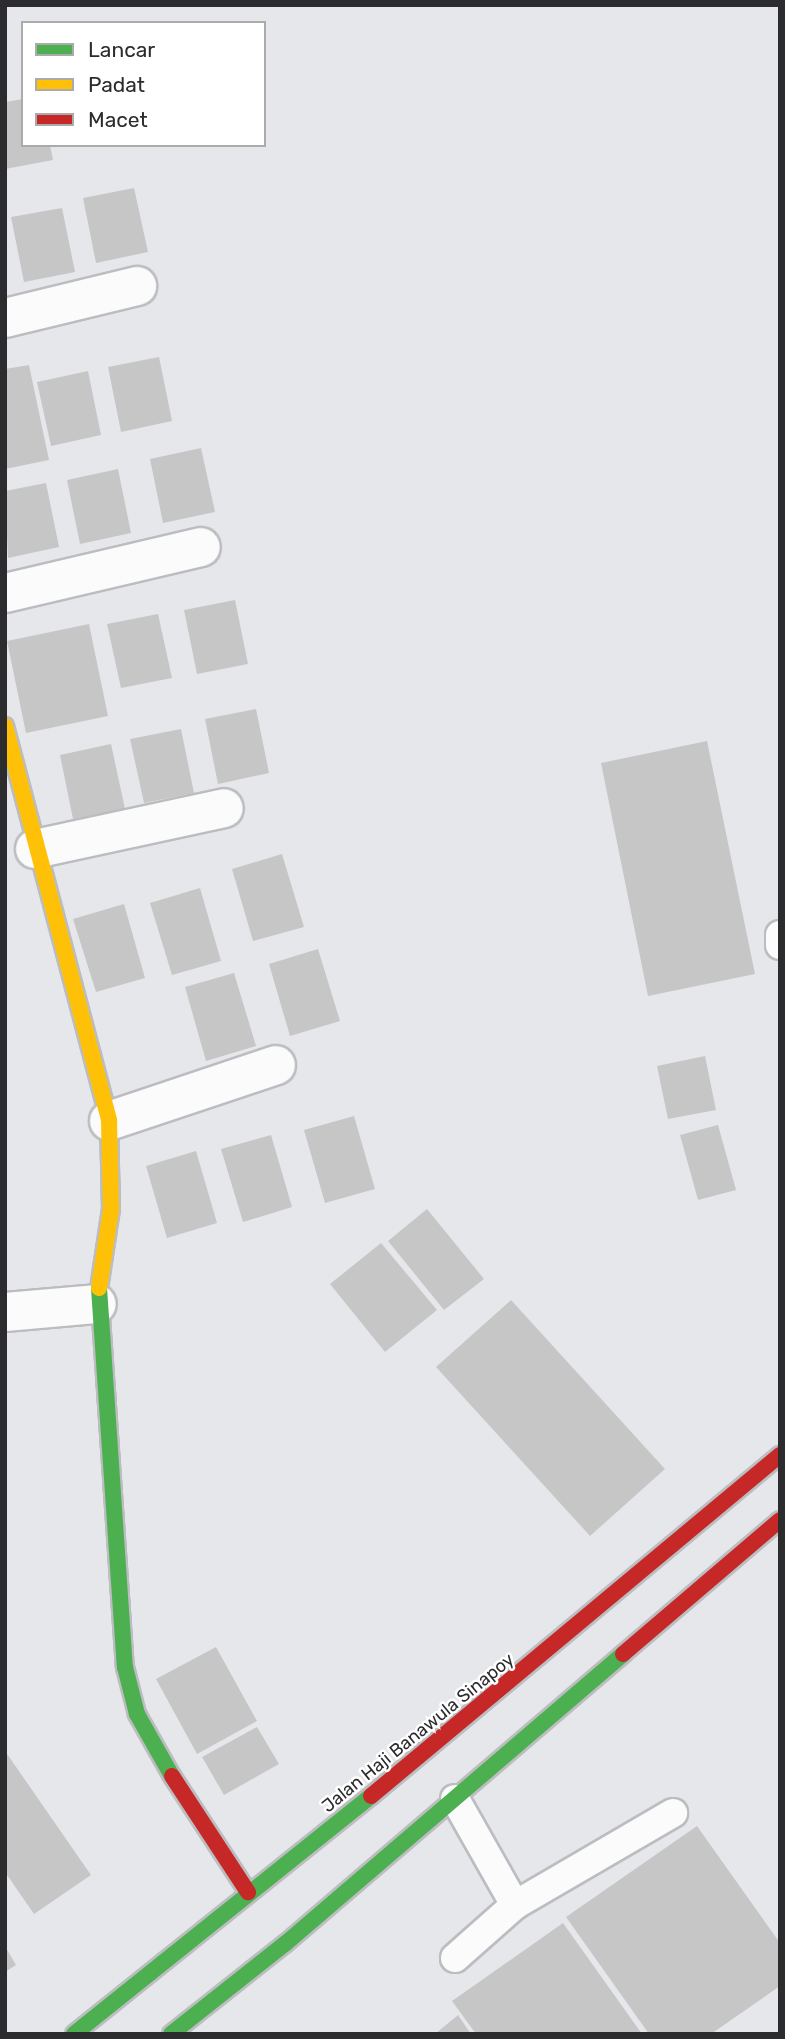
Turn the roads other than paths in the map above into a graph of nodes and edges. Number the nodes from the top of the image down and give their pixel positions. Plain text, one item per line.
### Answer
1 (137, 286) dead end
2 (5, 318) edge
3 (201, 547) dead end
4 (5, 593) edge
5 (5, 726) edge
6 (224, 808) dead end
7 (35, 849) junction
8 (780, 935) edge
9 (780, 945) edge
10 (276, 1065) dead end
11 (109, 1121) junction
12 (97, 1304) junction
13 (5, 1312) edge
14 (780, 1455) edge
15 (780, 1520) edge
16 (455, 1798) junction
17 (673, 1813) dead end
18 (247, 1892) junction
19 (515, 1905) junction
20 (455, 1958) dead end
21 (74, 2034) edge
22 (171, 2034) edge

1 - 2 street
3 - 4 street
5 - 7 main road
6 - 7 street
7 - 11 main road
8 - 9 lane
10 - 11 street
11 - 12 main road
12 - 13 street
12 - 18 main road
14 - 18 main road, Jalan Haji Banawula Sinapoy
15 - 16 main road
16 - 19 lane
16 - 22 main road
17 - 19 lane
18 - 21 main road, Jalan Haji Banawula Sinapoy
19 - 20 lane

